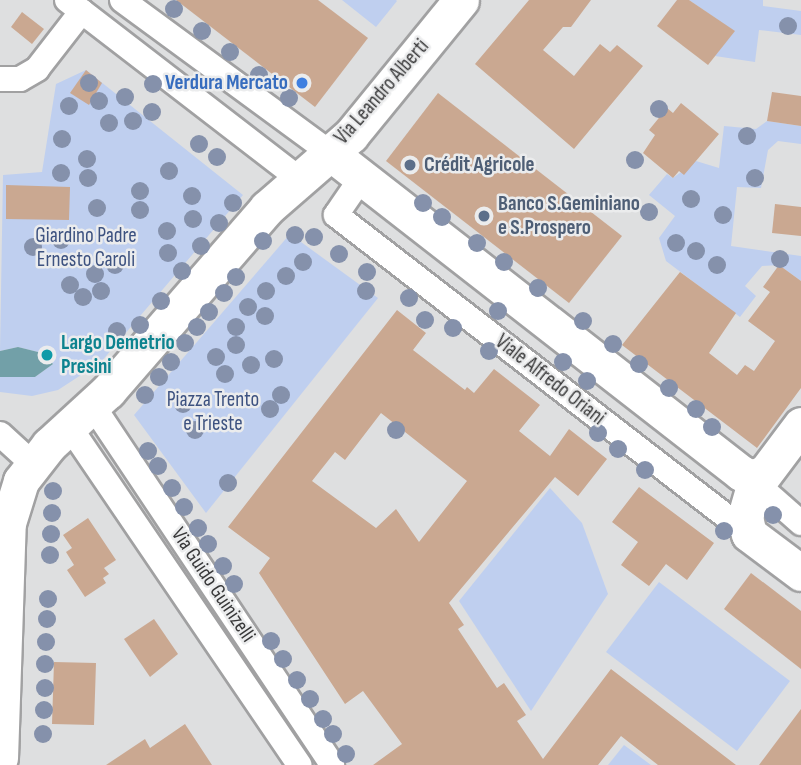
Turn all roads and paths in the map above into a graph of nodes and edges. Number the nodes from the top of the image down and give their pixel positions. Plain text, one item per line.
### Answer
1 (122, 0) edge
2 (461, 0) edge
3 (74, 6) edge
4 (0, 79) edge
5 (329, 152) junction
6 (362, 177) junction
7 (298, 178) junction
8 (81, 416) junction
9 (801, 425) edge
10 (0, 434) edge
11 (33, 464) junction
12 (766, 484) junction
13 (801, 523) edge
14 (749, 534) junction
15 (801, 573) edge
16 (0, 758) edge
17 (299, 765) edge
18 (332, 765) edge

1 - 5 street
2 - 5 street, Via Leandro Alberti
3 - 4 street
3 - 7 street
5 - 6 street, Viale Alfredo Oriani
5 - 7 street, Via Leandro Alberti
6 - 12 street, Viale Alfredo Oriani
6 - 14 street, Viale Alfredo Oriani
7 - 8 street
8 - 11 street
8 - 17 street, Via Guido Guinizelli
8 - 18 street, Via Guido Guinizelli
9 - 12 street
10 - 11 street
11 - 16 street
12 - 13 street
12 - 14 street
14 - 15 street, Viale Alfredo Oriani

